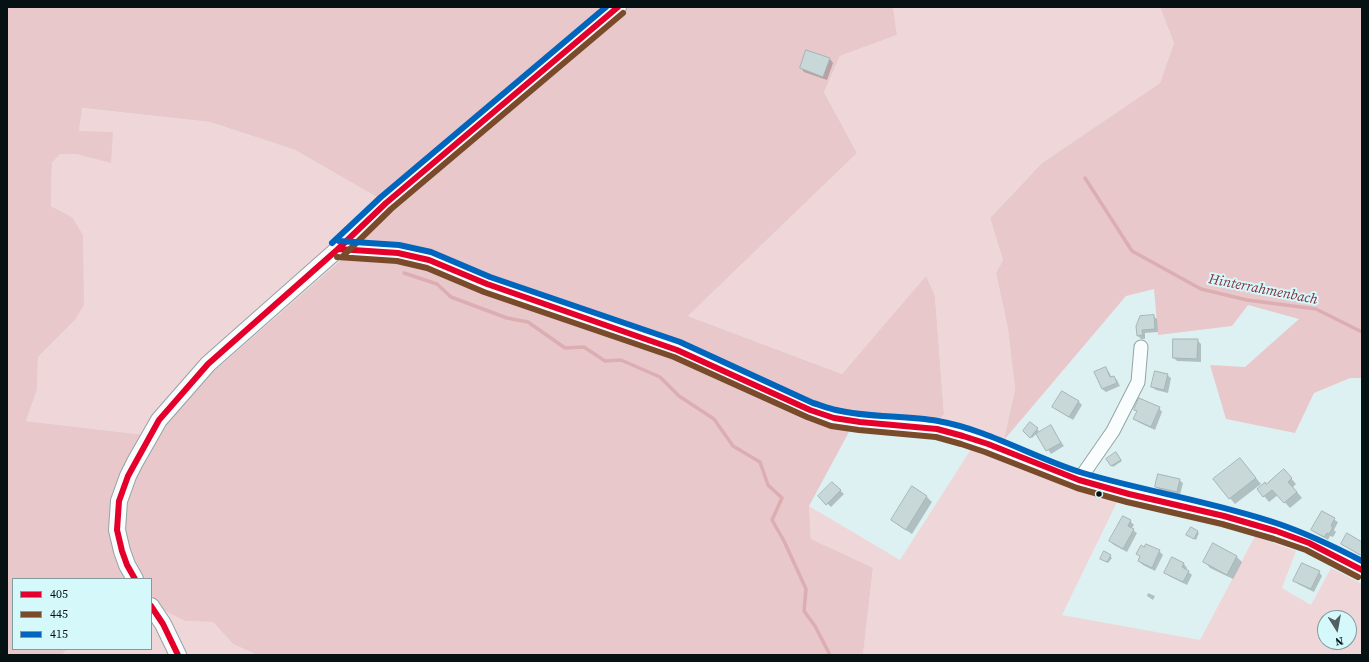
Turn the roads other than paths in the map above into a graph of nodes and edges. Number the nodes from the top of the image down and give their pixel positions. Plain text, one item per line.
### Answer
1 (618, 7) edge
2 (338, 249) junction
3 (1141, 347) dead end
4 (1079, 480) junction
5 (1362, 570) edge
6 (134, 578) edge
7 (152, 608) edge
8 (178, 655) edge

1 - 2 street
2 - 4 street
2 - 6 street
3 - 4 street
4 - 5 street
7 - 8 street

